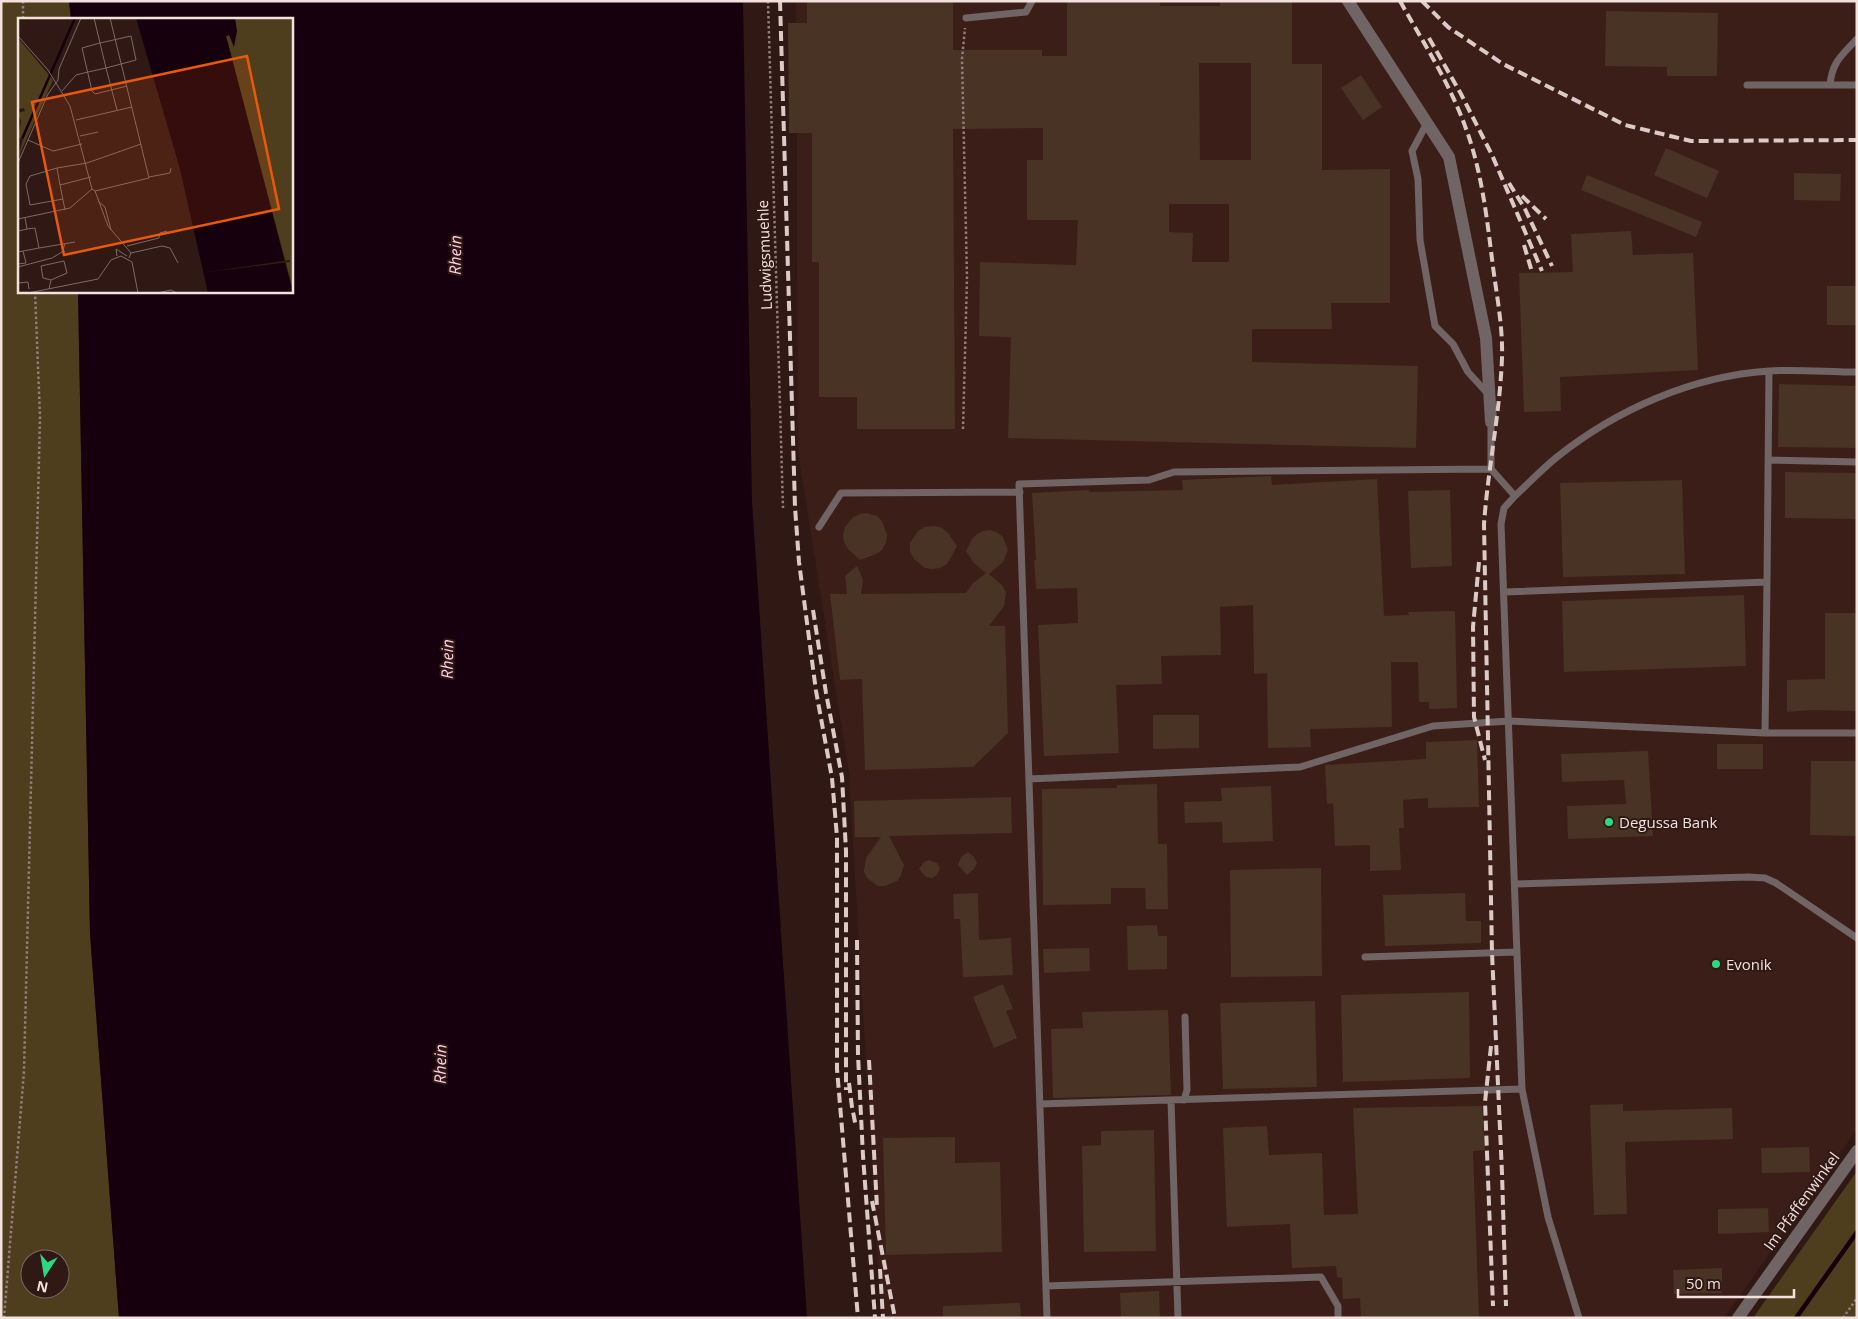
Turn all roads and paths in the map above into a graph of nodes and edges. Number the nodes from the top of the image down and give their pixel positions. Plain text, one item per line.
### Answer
1 (23, 1) edge
2 (768, 1) edge
3 (1032, 1) edge
4 (1348, 1) edge
5 (23, 18) edge
6 (966, 18) joint
7 (1857, 38) edge
8 (1747, 84) dead end
9 (1830, 85) junction
10 (1857, 86) edge
11 (1426, 123) junction
12 (35, 292) edge
13 (1769, 371) junction
14 (1857, 372) edge
15 (1489, 395) junction
16 (1491, 422) joint
17 (963, 429) dead end
18 (1768, 460) junction
19 (1857, 462) edge
20 (1491, 469) junction
21 (1020, 492) junction
22 (1515, 496) junction
23 (783, 508) dead end
24 (819, 527) dead end
25 (1767, 582) junction
26 (1504, 592) junction
27 (1509, 721) junction
28 (1765, 733) junction
29 (1857, 733) edge
30 (1029, 779) junction
31 (1515, 884) junction
32 (1857, 938) edge
33 (1517, 952) junction
34 (1365, 957) dead end
35 (1184, 1017) dead end
36 (1522, 1089) junction
37 (1171, 1100) junction
38 (1184, 1100) junction
39 (1040, 1104) junction
40 (1857, 1151) edge
41 (1177, 1282) junction
42 (1046, 1286) junction
43 (1857, 1298) edge
44 (4, 1318) edge
45 (1047, 1318) edge
46 (1178, 1318) edge
47 (1338, 1318) edge
48 (1579, 1318) edge
49 (1738, 1318) edge
50 (1843, 1318) edge

1 - 5 path
2 - 23 path, Ludwigsmuehle
3 - 6 lane
4 - 11 street
6 - 17 path
7 - 9 lane
8 - 9 lane
9 - 10 lane
11 - 15 street
11 - 15 lane
12 - 44 path
13 - 14 lane
13 - 18 lane
13 - 22 lane
15 - 16 street
16 - 20 lane
18 - 19 lane
18 - 25 lane
20 - 21 lane
20 - 22 lane
21 - 24 lane
21 - 30 lane
22 - 26 lane
25 - 26 lane
25 - 28 lane
26 - 27 lane
27 - 28 lane
27 - 30 lane
27 - 31 lane
28 - 29 lane
30 - 39 lane
31 - 32 lane
31 - 33 lane
33 - 34 lane
33 - 36 lane
35 - 38 lane
36 - 38 lane
36 - 48 lane
37 - 38 lane
37 - 39 lane
37 - 41 lane
39 - 42 lane
40 - 49 street, Im Pfaffenwinkel
41 - 42 lane
41 - 46 lane
41 - 47 lane
42 - 45 lane
43 - 50 path

